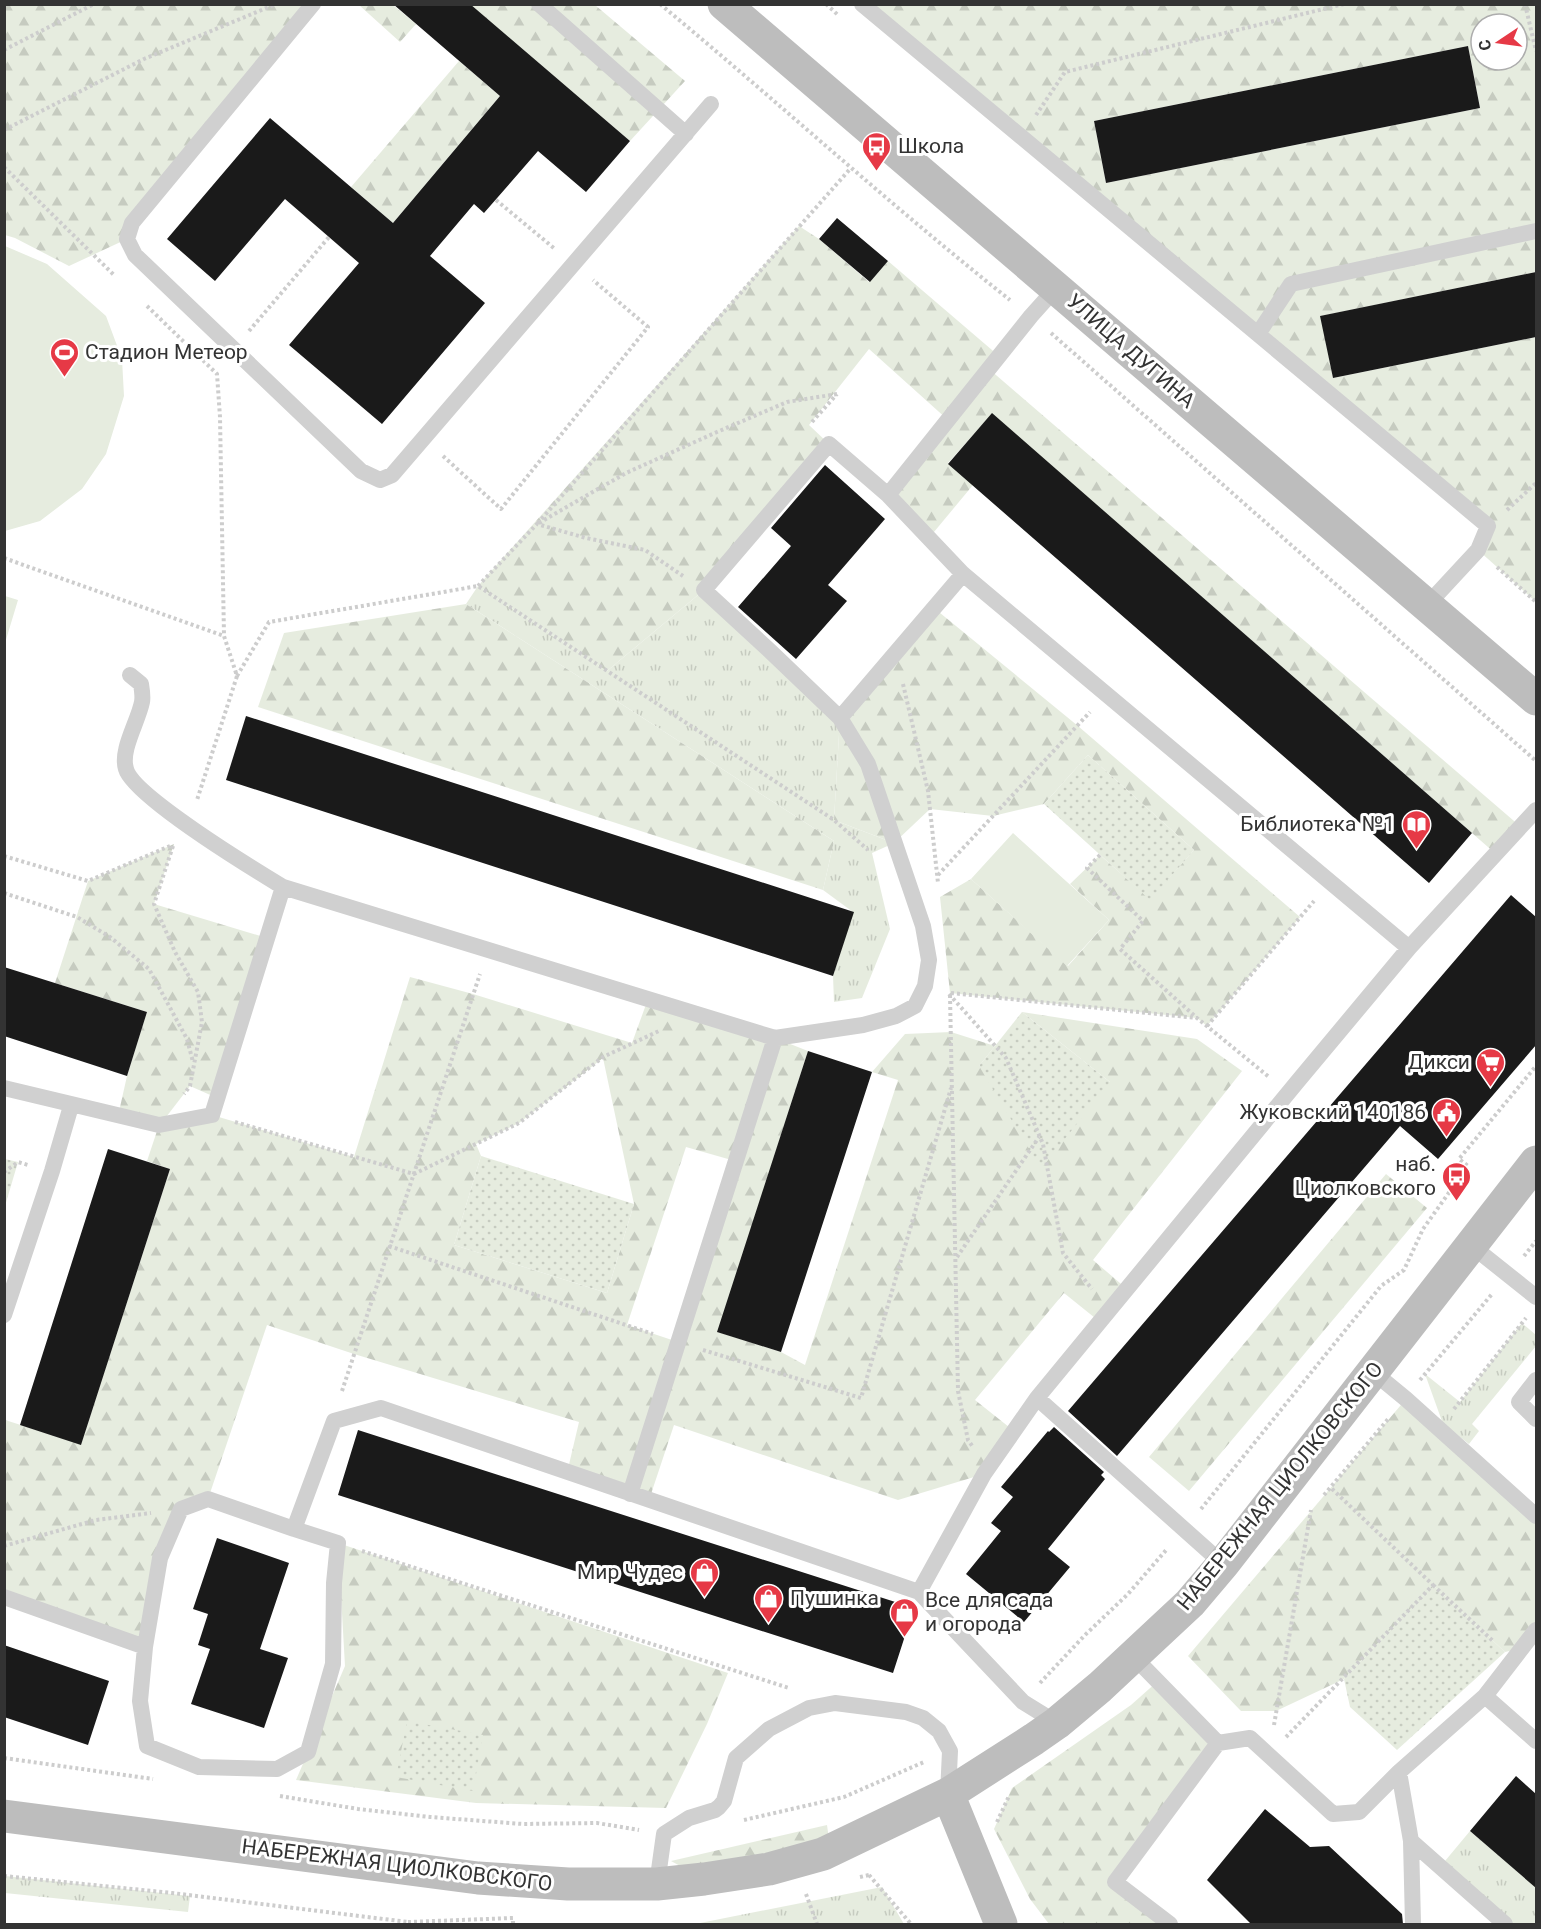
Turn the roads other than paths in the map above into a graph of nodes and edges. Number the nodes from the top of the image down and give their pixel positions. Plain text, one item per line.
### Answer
1 (314, 4) edge
2 (539, 4) edge
3 (724, 4) edge
4 (862, 4) edge
5 (711, 104) dead end
6 (687, 134) junction
7 (1536, 231) edge
8 (1057, 287) junction
9 (1258, 334) junction
10 (888, 495) junction
11 (963, 574) junction
12 (1427, 605) junction
13 (130, 675) dead end
14 (1536, 699) edge
15 (840, 718) junction
16 (1536, 810) edge
17 (283, 887) junction
18 (1409, 948) junction
19 (775, 1038) junction
20 (4, 1088) edge
21 (71, 1106) junction
22 (1536, 1162) edge
23 (1472, 1246) junction
24 (1536, 1297) edge
25 (4, 1315) edge
26 (1372, 1371) junction
27 (1536, 1380) edge
28 (1037, 1398) junction
29 (1536, 1419) edge
30 (630, 1494) junction
31 (1536, 1516) edge
32 (294, 1528) junction
33 (1223, 1564) junction
34 (919, 1592) junction
35 (4, 1597) edge
36 (1536, 1630) edge
37 (145, 1647) junction
38 (1133, 1656) junction
39 (1485, 1696) junction
40 (1057, 1723) junction
41 (1536, 1741) edge
42 (1218, 1743) junction
43 (1399, 1772) junction
44 (948, 1794) junction
45 (4, 1816) edge
46 (1411, 1841) junction
47 (657, 1884) junction
48 (1001, 1924) edge
49 (1170, 1924) edge
50 (1413, 1924) edge
51 (1505, 1924) edge

1 - 6 lane
2 - 6 lane
3 - 8 main road, УЛИЦА ДУГИНА
4 - 9 lane
5 - 6 lane
7 - 9 lane
8 - 10 lane
8 - 12 main road, УЛИЦА ДУГИНА
9 - 12 lane
10 - 11 lane
10 - 15 lane
11 - 15 lane
11 - 18 lane
12 - 14 main road, УЛИЦА ДУГИНА
13 - 17 lane
15 - 19 lane
16 - 18 lane
17 - 19 lane
17 - 21 lane
18 - 28 lane
19 - 30 lane
20 - 21 lane
21 - 25 lane
22 - 23 main road, НАБЕРЕЖНАЯ ЦИОЛКОВСКОГО
23 - 24 lane
23 - 26 main road, НАБЕРЕЖНАЯ ЦИОЛКОВСКОГО
26 - 31 lane
26 - 33 main road, НАБЕРЕЖНАЯ ЦИОЛКОВСКОГО
27 - 29 lane
28 - 33 lane
28 - 34 lane
30 - 32 lane
30 - 34 lane
32 - 37 lane
32 - 37 lane
33 - 38 main road, НАБЕРЕЖНАЯ ЦИОЛКОВСКОГО
34 - 40 lane
35 - 37 lane
36 - 39 lane
38 - 40 main road, НАБЕРЕЖНАЯ ЦИОЛКОВСКОГО
38 - 42 lane
39 - 41 lane
39 - 43 lane
40 - 44 main road, НАБЕРЕЖНАЯ ЦИОЛКОВСКОГО
42 - 43 lane
42 - 49 lane
43 - 46 lane
44 - 47 main road, НАБЕРЕЖНАЯ ЦИОЛКОВСКОГО
44 - 47 lane
44 - 48 main road
45 - 47 main road, НАБЕРЕЖНАЯ ЦИОЛКОВСКОГО
46 - 50 lane
46 - 51 lane

